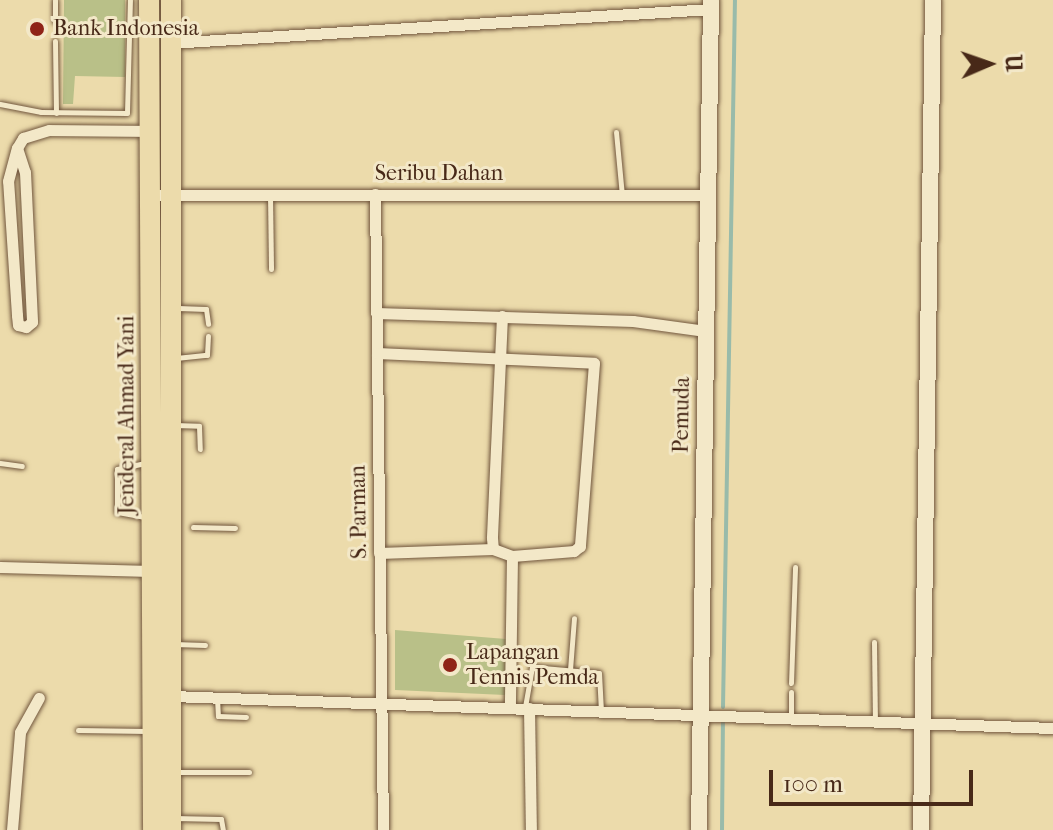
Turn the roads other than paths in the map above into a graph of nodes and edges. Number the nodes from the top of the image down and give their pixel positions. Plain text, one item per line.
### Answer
1 (55, 0) edge
2 (130, 0) edge
3 (149, 0) edge
4 (171, 0) edge
5 (933, 0) edge
6 (711, 5) edge
7 (55, 21) dead end
8 (55, 41) dead end
9 (170, 43) junction
10 (0, 104) edge
11 (56, 113) junction
12 (143, 118) junction
13 (616, 132) dead end
14 (17, 148) junction
15 (25, 180) junction
16 (4, 181) edge
17 (160, 194) junction
18 (270, 194) junction
19 (375, 194) junction
20 (622, 195) junction
21 (708, 195) junction
22 (271, 269) dead end
23 (169, 308) junction
24 (376, 313) junction
25 (502, 316) junction
26 (208, 324) dead end
27 (705, 331) junction
28 (208, 336) dead end
29 (377, 353) junction
30 (169, 358) junction
31 (497, 358) junction
32 (169, 425) junction
33 (200, 449) dead end
34 (0, 463) edge
35 (151, 463) junction
36 (22, 466) dead end
37 (163, 524) junction
38 (193, 527) dead end
39 (235, 528) dead end
40 (493, 549) junction
41 (379, 553) junction
42 (512, 556) junction
43 (0, 567) edge
44 (795, 567) dead end
45 (151, 571) junction
46 (574, 618) dead end
47 (874, 642) dead end
48 (171, 644) junction
49 (205, 645) dead end
50 (570, 670) junction
51 (791, 683) dead end
52 (791, 692) dead end
53 (171, 696) junction
54 (217, 697) junction
55 (39, 698) dead end
56 (380, 700) junction
57 (510, 706) junction
58 (527, 707) junction
59 (601, 709) junction
60 (701, 714) junction
61 (791, 715) junction
62 (246, 717) dead end
63 (875, 721) junction
64 (920, 725) junction
65 (1053, 728) edge
66 (78, 730) dead end
67 (152, 731) junction
68 (170, 772) junction
69 (249, 772) dead end
70 (171, 824) edge
71 (12, 830) edge
72 (153, 830) edge
73 (223, 830) edge
74 (383, 830) edge
75 (531, 830) edge
76 (699, 830) edge
77 (921, 830) edge

1 - 7 lane
2 - 12 lane
3 - 12 highway, Jenderal Ahmad Yani
4 - 9 highway, Jenderal Ahmad Yani
5 - 64 street
6 - 9 street
6 - 21 street, Pemuda
8 - 11 lane
9 - 17 highway, Jenderal Ahmad Yani
10 - 11 lane
11 - 12 lane
12 - 14 street
12 - 17 highway, Jenderal Ahmad Yani
13 - 20 lane
14 - 15 street
14 - 16 street
15 - 16 street
15 - 16 street
17 - 18 street, Seribu Dahan
17 - 23 highway, Jenderal Ahmad Yani
17 - 35 highway, Jenderal Ahmad Yani
18 - 19 street, Seribu Dahan
18 - 22 lane
19 - 20 street, Seribu Dahan
19 - 24 street, S. Parman
20 - 21 street, Seribu Dahan
21 - 27 street, Pemuda
23 - 26 lane
23 - 30 highway, Jenderal Ahmad Yani
24 - 25 street
24 - 29 street, S. Parman
25 - 27 street
25 - 31 street
27 - 60 street, Pemuda
28 - 30 lane
29 - 31 street
29 - 41 street, S. Parman
30 - 32 highway, Jenderal Ahmad Yani
31 - 40 street
31 - 42 street
32 - 33 lane
32 - 37 highway, Jenderal Ahmad Yani
34 - 36 lane
35 - 37 highway, Jenderal Ahmad Yani
35 - 37 lane
37 - 45 highway, Jenderal Ahmad Yani
37 - 48 highway, Jenderal Ahmad Yani
38 - 39 lane
40 - 41 street
40 - 42 street
41 - 56 street, S. Parman
42 - 57 street
43 - 45 street
44 - 51 lane
45 - 67 highway, Jenderal Ahmad Yani
46 - 50 lane
47 - 63 lane
48 - 49 lane
48 - 53 highway, Jenderal Ahmad Yani
50 - 58 lane
50 - 59 lane
52 - 61 lane
53 - 54 street
53 - 68 highway, Jenderal Ahmad Yani
54 - 56 street
54 - 62 lane
55 - 71 street
56 - 57 street
56 - 74 street, S. Parman
57 - 58 street
58 - 59 street
58 - 75 street
59 - 60 street
60 - 61 street
60 - 76 street, Pemuda
61 - 63 street
63 - 64 street
64 - 65 street
64 - 77 street
66 - 67 lane
67 - 72 highway, Jenderal Ahmad Yani
68 - 69 lane
68 - 70 highway, Jenderal Ahmad Yani
70 - 73 lane

